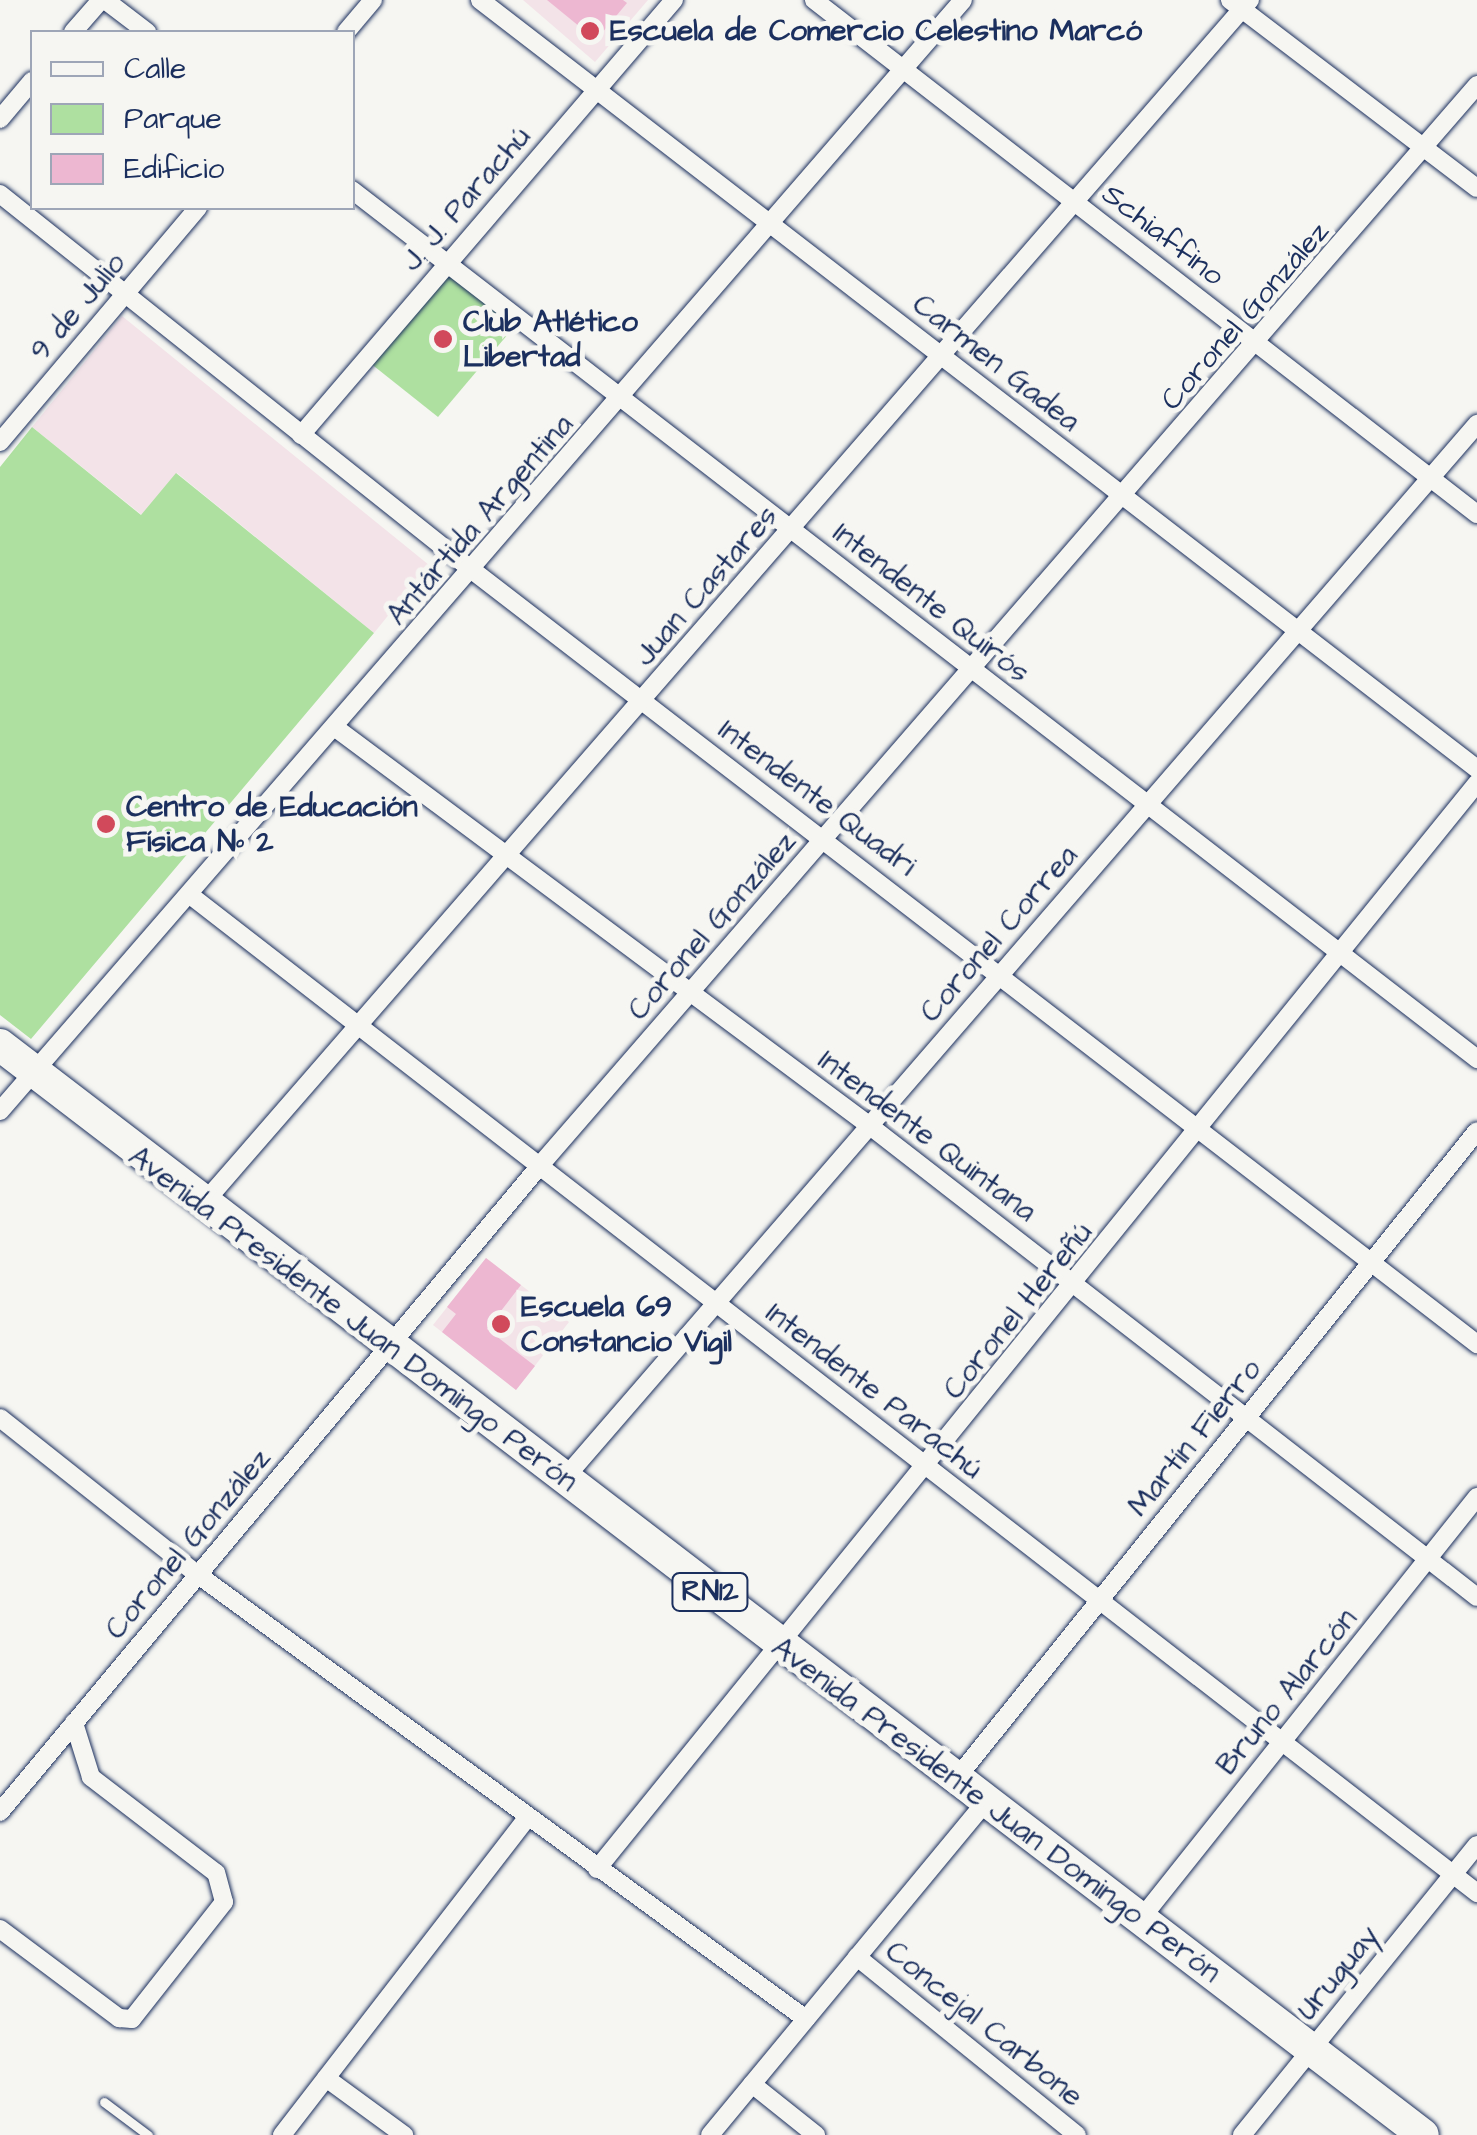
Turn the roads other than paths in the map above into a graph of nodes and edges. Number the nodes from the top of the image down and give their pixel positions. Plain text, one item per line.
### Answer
1 (103, 0) edge
2 (374, 0) edge
3 (480, 0) edge
4 (674, 0) edge
5 (814, 0) edge
6 (963, 0) edge
7 (1240, 3) edge
8 (76, 30) edge
9 (145, 30) edge
10 (348, 30) edge
11 (903, 68) junction
12 (30, 83) edge
13 (1477, 85) edge
14 (596, 90) junction
15 (0, 119) edge
16 (1424, 148) junction
17 (1477, 188) edge
18 (355, 192) edge
19 (0, 194) edge
20 (1077, 204) junction
21 (196, 210) edge
22 (770, 222) junction
23 (447, 264) junction
24 (125, 294) junction
25 (1258, 344) junction
26 (943, 357) junction
27 (622, 399) junction
28 (1477, 424) edge
29 (300, 434) junction
30 (0, 442) edge
31 (1430, 478) junction
32 (1125, 497) junction
33 (1477, 514) edge
34 (792, 530) junction
35 (472, 570) junction
36 (1297, 630) junction
37 (973, 670) junction
38 (643, 700) junction
39 (336, 729) junction
40 (1477, 769) edge
41 (1477, 783) edge
42 (1148, 806) junction
43 (827, 837) junction
44 (504, 856) junction
45 (190, 895) junction
46 (1340, 954) junction
47 (1000, 974) junction
48 (691, 992) junction
49 (358, 1026) junction
50 (0, 1045) edge
51 (1477, 1060) edge
52 (33, 1071) junction
53 (0, 1111) edge
54 (870, 1126) junction
55 (1199, 1129) junction
56 (1477, 1131) edge
57 (542, 1164) junction
58 (202, 1205) junction
59 (1371, 1262) junction
60 (1074, 1284) junction
61 (714, 1302) junction
62 (1477, 1344) edge
63 (390, 1348) junction
64 (0, 1418) edge
65 (1246, 1418) junction
66 (928, 1467) junction
67 (563, 1480) junction
68 (1477, 1498) edge
69 (1428, 1560) junction
70 (197, 1574) junction
71 (1477, 1598) edge
72 (1100, 1601) junction
73 (783, 1648) junction
74 (74, 1723) junction
75 (1282, 1742) junction
76 (956, 1779) junction
77 (985, 1802) junction
78 (0, 1811) edge
79 (527, 1818) junction
80 (1477, 1845) edge
81 (597, 1868) junction
82 (1453, 1875) junction
83 (1477, 1894) edge
84 (1140, 1920) junction
85 (0, 1929) edge
86 (857, 1956) junction
87 (806, 2019) junction
88 (1311, 2050) junction
89 (326, 2078) junction
90 (752, 2084) junction
91 (104, 2102) dead end
92 (148, 2135) edge
93 (282, 2135) edge
94 (404, 2135) edge
95 (710, 2135) edge
96 (816, 2135) edge
97 (1077, 2135) edge
98 (1242, 2135) edge
99 (1423, 2135) edge

1 - 8 street
1 - 9 street
2 - 10 street
3 - 14 street, Carmen Gadea
4 - 14 street, J. J. Parachú
5 - 11 street, Schiaffino
6 - 11 street, Antártida Argentina
7 - 16 street
7 - 20 street, Juan Castares
11 - 20 street, Schiaffino
11 - 22 street, Antártida Argentina
12 - 15 street
13 - 16 street, Coronel González
14 - 22 street, Carmen Gadea
14 - 23 street, J. J. Parachú
16 - 17 street
16 - 25 street, Coronel González
18 - 23 street, Intendente Quirós
19 - 24 street, Intendente Quadri
20 - 25 street, Schiaffino
20 - 26 street, Juan Castares
21 - 24 street, 9 de Julio
22 - 26 street, Carmen Gadea
22 - 27 street, Antártida Argentina
23 - 27 street, Intendente Quirós
23 - 29 street, J. J. Parachú
24 - 29 street, Intendente Quadri
24 - 30 street, 9 de Julio
25 - 31 street, Schiaffino
25 - 32 street, Coronel González
26 - 32 street, Carmen Gadea
26 - 34 street, Juan Castares
27 - 34 street, Intendente Quirós
27 - 35 street, Antártida Argentina
28 - 31 street, Coronel Correa
29 - 35 street, Intendente Quadri
31 - 33 street, Schiaffino
31 - 36 street, Coronel Correa
32 - 36 street, Carmen Gadea
32 - 37 street, Coronel González
34 - 37 street, Intendente Quirós
34 - 38 street, Juan Castares
35 - 38 street, Intendente Quadri
35 - 39 street, Antártida Argentina
36 - 40 street, Carmen Gadea
36 - 42 street, Coronel Correa
37 - 42 street, Intendente Quirós
37 - 43 street, Coronel González
38 - 43 street, Intendente Quadri
38 - 44 street, Juan Castares
39 - 44 street, Intendente Quintana
39 - 45 street, Antártida Argentina
41 - 46 street, Coronel Hereñú
42 - 46 street, Intendente Quirós
42 - 47 street, Coronel Correa
43 - 47 street, Intendente Quadri
43 - 48 street, Coronel González
44 - 48 street, Intendente Quintana
44 - 49 street, Juan Castares
45 - 49 street, Intendente Parachú
45 - 52 street, Antártida Argentina
46 - 51 street, Intendente Quirós
46 - 55 street, Coronel Hereñú
47 - 54 street, Coronel Correa
47 - 55 street, Intendente Quadri
48 - 54 street, Intendente Quintana
48 - 57 street, Coronel González
49 - 57 street, Intendente Parachú
49 - 58 street, Juan Castares
50 - 52 highway, Avenida Presidente Juan Domingo Perón / RN12
52 - 53 street, Antártida Argentina
52 - 58 highway, Avenida Presidente Juan Domingo Perón / RN12
54 - 60 street, Intendente Quintana
54 - 61 street, Coronel Correa
55 - 59 street, Intendente Quadri
55 - 60 street, Coronel Hereñú
56 - 59 street, Martín Fierro
57 - 61 street, Intendente Parachú
57 - 63 street, Coronel González
58 - 63 highway, Avenida Presidente Juan Domingo Perón / RN12
59 - 62 street, Intendente Quadri
59 - 65 street, Martín Fierro
60 - 65 street, Intendente Quintana
60 - 66 street, Coronel Hereñú
61 - 66 street, Intendente Parachú
61 - 67 street, Coronel Correa
63 - 67 highway, Avenida Presidente Juan Domingo Perón / RN12
63 - 70 street, Coronel González
64 - 70 street
65 - 69 street, Intendente Quintana
65 - 72 street, Martín Fierro
66 - 72 street, Intendente Parachú
66 - 73 street, Coronel Hereñú
67 - 73 highway, Avenida Presidente Juan Domingo Perón / RN12
68 - 69 street, Bruno Alarcón
69 - 71 street, Intendente Quintana
69 - 75 street, Bruno Alarcón
70 - 74 street, Coronel González
70 - 79 street
72 - 75 street, Intendente Parachú
72 - 76 street, Martín Fierro
73 - 76 highway, Avenida Presidente Juan Domingo Perón / RN12
73 - 81 street, Coronel Hereñú
74 - 78 street, Coronel González
74 - 85 street
75 - 82 street, Intendente Parachú
75 - 84 street, Bruno Alarcón
76 - 77 highway, Avenida Presidente Juan Domingo Perón / RN12
77 - 84 highway, Avenida Presidente Juan Domingo Perón / RN12
77 - 86 street
79 - 81 street
79 - 89 street
80 - 82 street, Uruguay
81 - 87 street
82 - 83 street, Intendente Parachú
82 - 88 street, Uruguay
84 - 88 highway, Avenida Presidente Juan Domingo Perón / RN12
86 - 87 street
86 - 97 street, Concejal Carbone
87 - 90 street
88 - 98 street, Uruguay
88 - 99 highway, Avenida Presidente Juan Domingo Perón / RN12
89 - 93 street
89 - 94 street
90 - 95 street
90 - 96 street
91 - 92 lane

